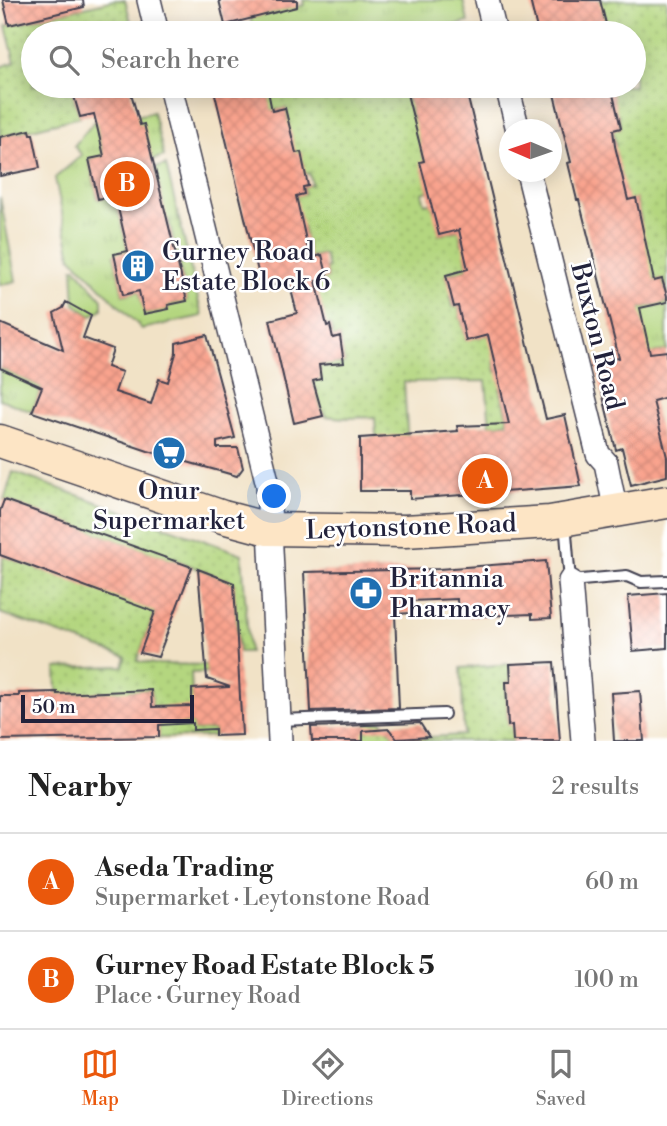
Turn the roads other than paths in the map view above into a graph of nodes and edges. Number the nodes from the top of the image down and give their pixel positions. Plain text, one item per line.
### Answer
1 (149, 0) edge
2 (487, 0) edge
3 (154, 21) edge
4 (492, 21) edge
5 (173, 98) edge
6 (510, 98) edge
7 (515, 119) edge
8 (530, 182) edge
9 (0, 441) edge
10 (667, 502) edge
11 (616, 512) junction
12 (565, 520) junction
13 (268, 529) junction
14 (570, 581) junction
15 (667, 581) edge
16 (444, 714) dead end
17 (280, 730) edge
18 (583, 741) edge

1 - 3 street
2 - 4 street
5 - 13 street
6 - 7 street
8 - 11 street, Buxton Road
9 - 13 street, Leytonstone Road
10 - 11 street, Leytonstone Road
11 - 12 street, Leytonstone Road
12 - 13 street, Leytonstone Road
12 - 14 lane
13 - 17 street
14 - 15 lane
14 - 18 street
16 - 17 lane

